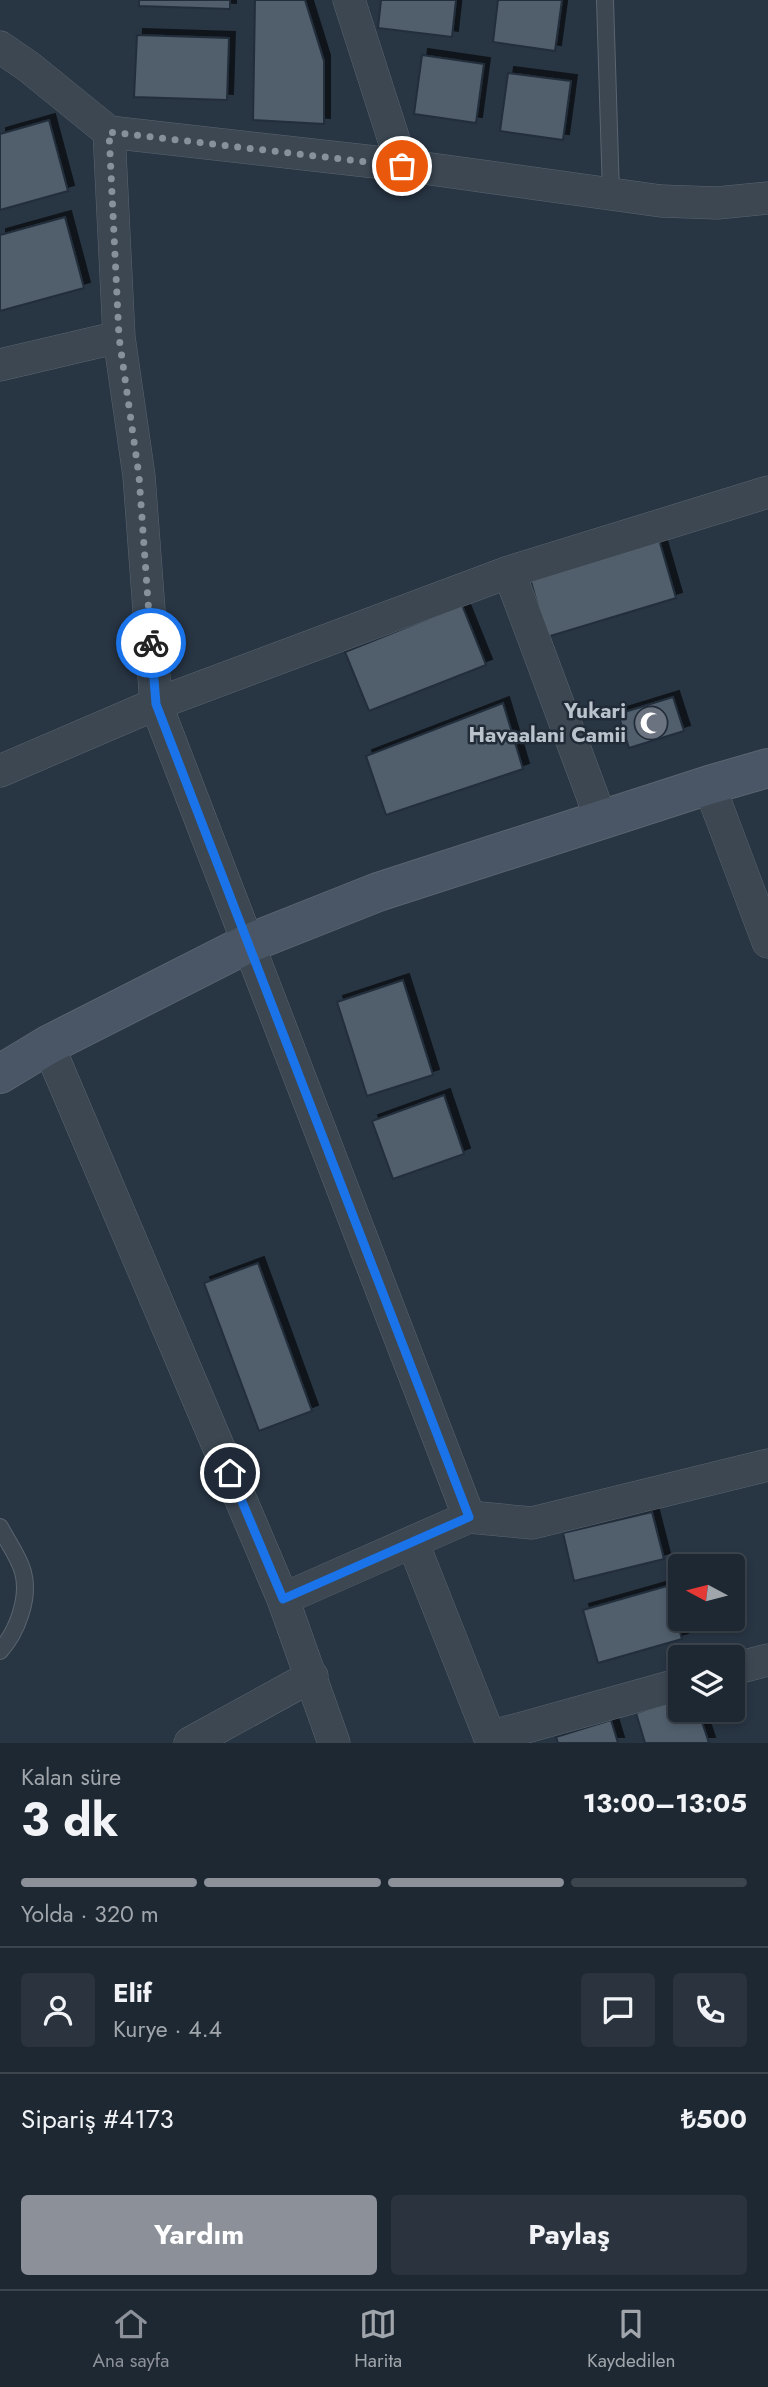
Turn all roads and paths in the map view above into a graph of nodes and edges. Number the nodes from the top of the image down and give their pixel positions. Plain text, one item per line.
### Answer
1 (349, 0) edge
2 (605, 0) edge
3 (0, 47) edge
4 (29, 67) junction
5 (0, 77) edge
6 (109, 132) junction
7 (402, 166) junction
8 (611, 194) junction
9 (768, 198) edge
10 (119, 337) junction
11 (0, 365) edge
12 (768, 492) edge
13 (509, 572) junction
14 (156, 704) junction
15 (768, 768) edge
16 (0, 771) edge
17 (709, 785) junction
18 (601, 819) junction
19 (768, 942) edge
20 (247, 944) junction
21 (48, 1045) junction
22 (0, 1074) edge
23 (768, 1465) edge
24 (469, 1517) junction
25 (0, 1527) edge
26 (413, 1543) junction
27 (283, 1599) junction
28 (0, 1651) edge
29 (768, 1660) edge
30 (745, 1666) edge
31 (312, 1676) junction
32 (668, 1688) edge
33 (491, 1740) edge
34 (190, 1743) edge
35 (334, 1743) edge

1 - 7 street
2 - 8 lane
3 - 4 street
4 - 5 street
4 - 6 street
6 - 7 street
6 - 10 street
7 - 8 street
8 - 9 street
10 - 11 street
10 - 14 street
12 - 13 street
13 - 14 street
13 - 18 street
14 - 16 street
14 - 20 street
15 - 17 street
17 - 18 street
17 - 19 street
18 - 20 street
20 - 21 street
20 - 24 street
21 - 22 street
21 - 27 street
23 - 24 street
24 - 26 street
25 - 28 lane
26 - 27 street
26 - 33 street
27 - 31 street
29 - 30 street
31 - 34 street
31 - 35 street
32 - 33 street

